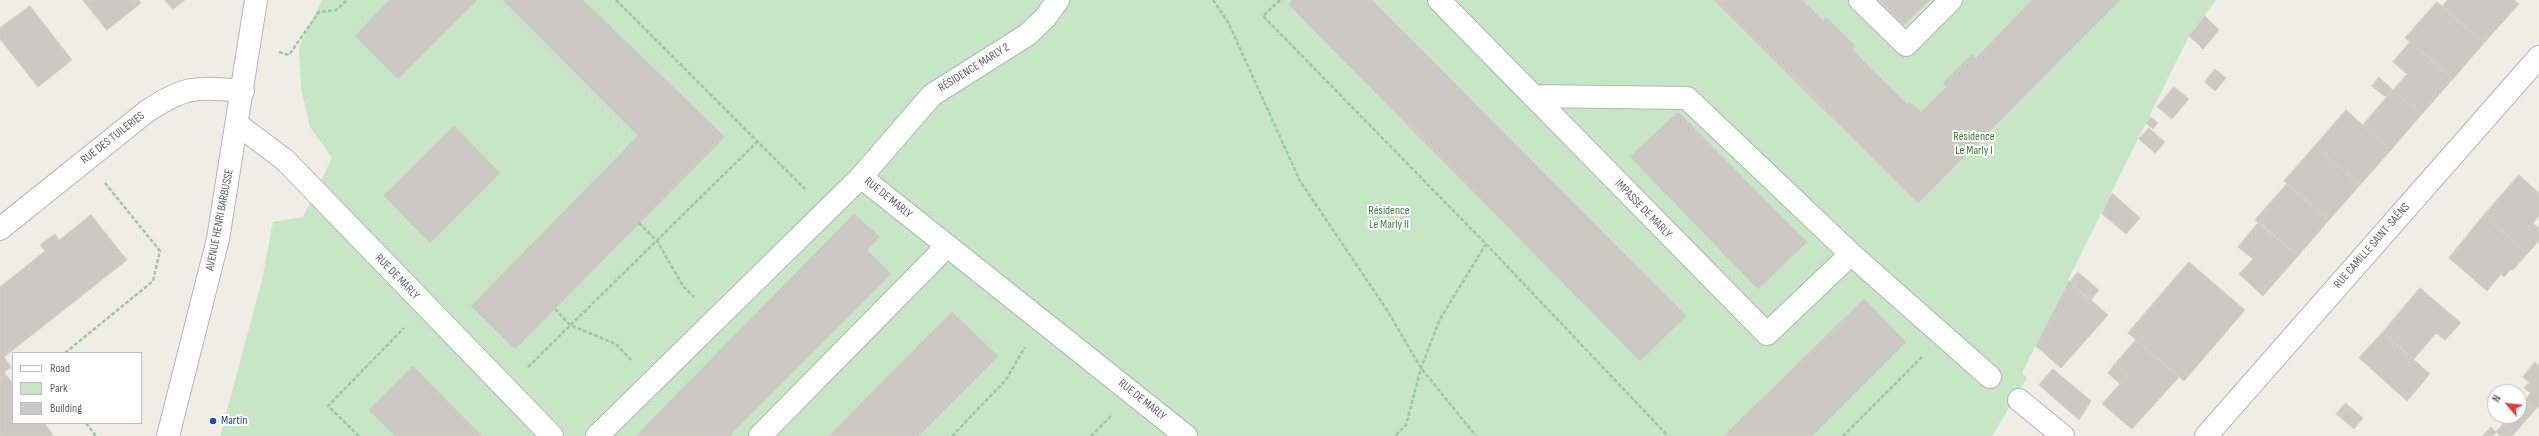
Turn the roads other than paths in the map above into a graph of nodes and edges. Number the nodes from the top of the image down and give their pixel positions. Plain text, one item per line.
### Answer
1 (256, 0) edge
2 (1058, 0) edge
3 (1438, 0) edge
4 (1860, 0) edge
5 (1951, 0) edge
6 (2539, 57) edge
7 (243, 91) junction
8 (1533, 96) junction
9 (237, 124) junction
10 (861, 177) junction
11 (0, 228) edge
12 (948, 246) junction
13 (1851, 254) junction
14 (1990, 377) dead end
15 (2020, 400) dead end
16 (168, 436) edge
17 (552, 436) edge
18 (597, 436) edge
19 (760, 436) edge
20 (1186, 436) edge
21 (2063, 436) edge
22 (2206, 436) edge

1 - 7 street, AVENUE HENRI BARBUSSE
2 - 10 street, RÉSIDENCE MARLY 2
3 - 8 street, IMPASSE DE MARLY
4 - 5 street
6 - 22 street, RUE CAMILLE SAINT-SAËNS
7 - 9 street, AVENUE HENRI BARBUSSE
7 - 11 street, RUE DES TUILERIES
8 - 13 street
8 - 13 street, IMPASSE DE MARLY
9 - 16 street, AVENUE HENRI BARBUSSE
9 - 17 street, RUE DE MARLY
10 - 12 street, RUE DE MARLY
10 - 18 street, RUE DE MARLY
12 - 19 street
12 - 20 street, RUE DE MARLY
13 - 14 street
15 - 21 street

